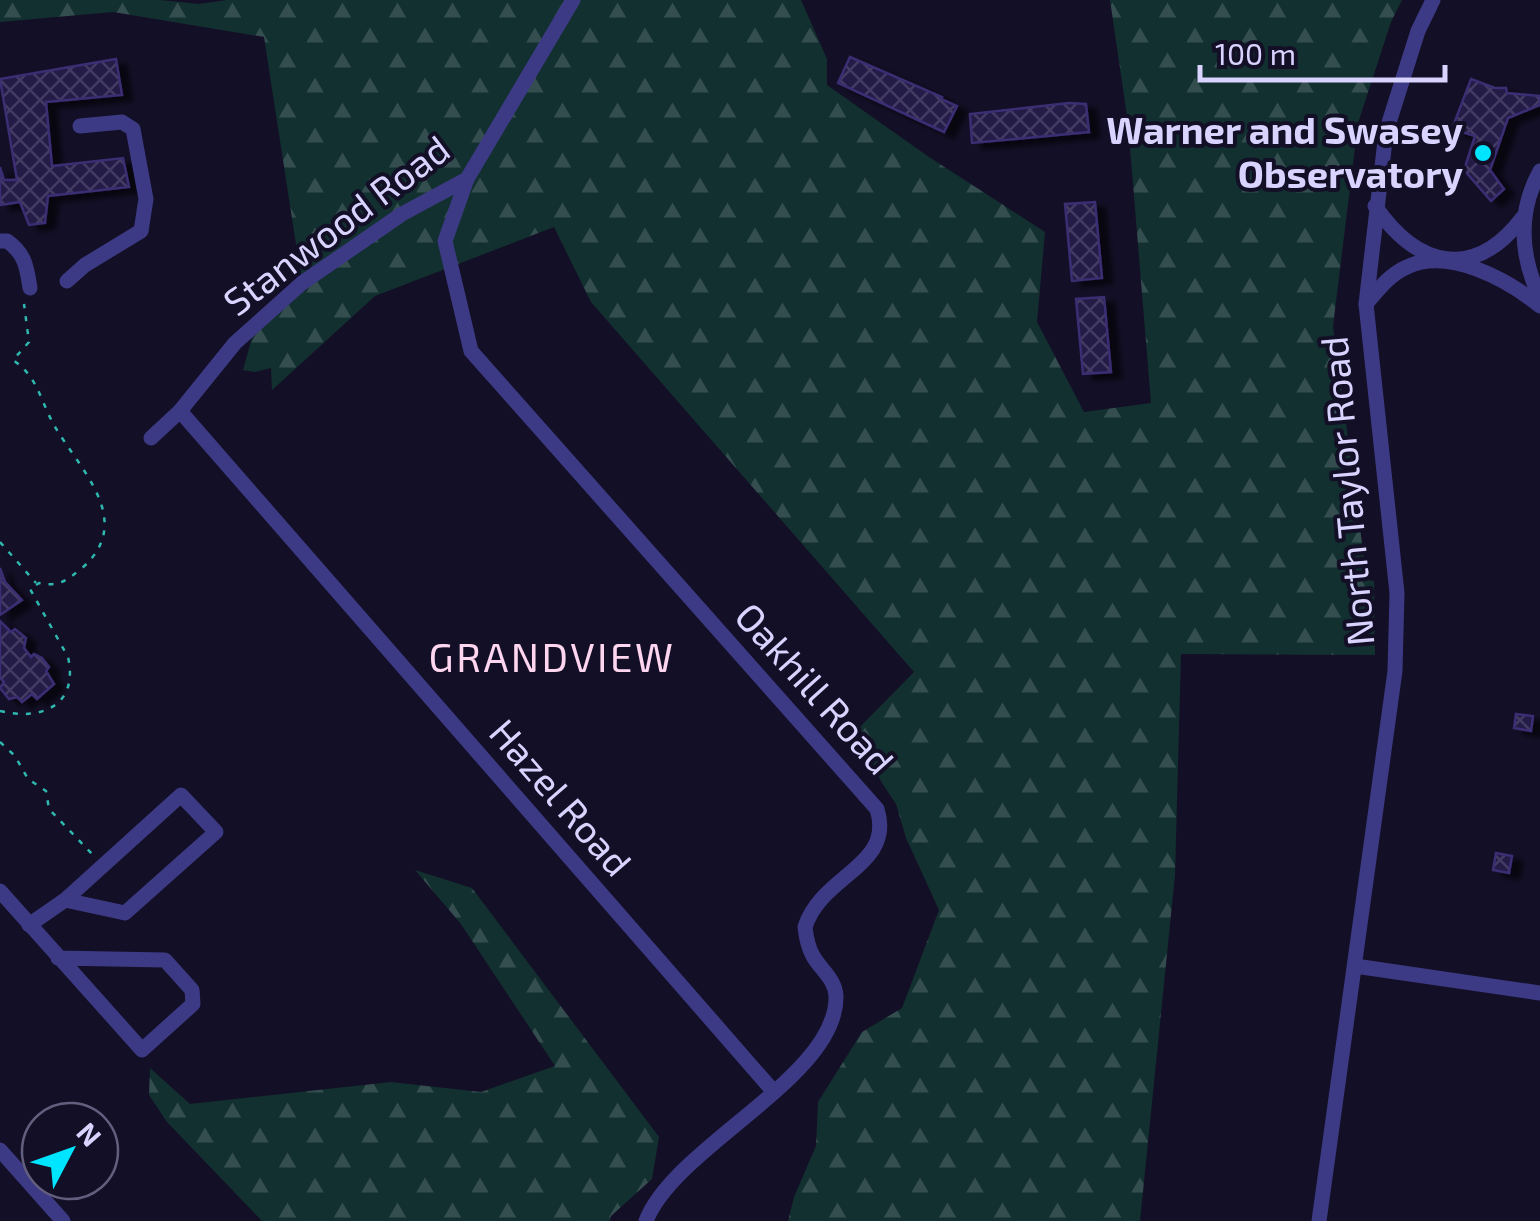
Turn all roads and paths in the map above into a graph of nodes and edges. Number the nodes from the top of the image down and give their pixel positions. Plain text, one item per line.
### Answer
1 (573, 0) edge
2 (1433, 0) edge
3 (80, 126) dead end
4 (1540, 170) edge
5 (467, 178) junction
6 (1375, 206) junction
7 (1522, 217) junction
8 (0, 241) edge
9 (1446, 261) junction
10 (67, 282) dead end
11 (30, 288) dead end
12 (1540, 298) edge
13 (24, 304) dead end
14 (1366, 304) junction
15 (1540, 306) edge
16 (180, 411) junction
17 (151, 438) dead end
18 (0, 542) edge
19 (36, 584) junction
20 (0, 711) edge
21 (0, 742) edge
22 (102, 867) junction
23 (0, 891) edge
24 (65, 900) junction
25 (29, 925) junction
26 (58, 958) junction
27 (1355, 966) junction
28 (1540, 992) edge
29 (774, 1092) junction
30 (0, 1150) edge
31 (63, 1221) edge
32 (646, 1221) edge
33 (1318, 1221) edge

1 - 5 street, Stanwood Road
2 - 6 street, North Taylor Road
3 - 10 street
4 - 7 street
5 - 16 street, Stanwood Road
5 - 29 street, Oakhill Road
6 - 9 street
6 - 14 street, North Taylor Road
7 - 9 street
7 - 12 street
8 - 11 street
9 - 14 street
9 - 15 street
13 - 19 path
14 - 27 street, North Taylor Road
16 - 17 street, Stanwood Road
16 - 29 street, Hazel Road
18 - 19 path
19 - 20 path
21 - 22 path
22 - 24 street
22 - 24 street
23 - 25 street
24 - 25 street
25 - 26 street
26 - 26 street
27 - 28 street
27 - 33 street, North Taylor Road
29 - 32 street, Oakhill Road
30 - 31 street

